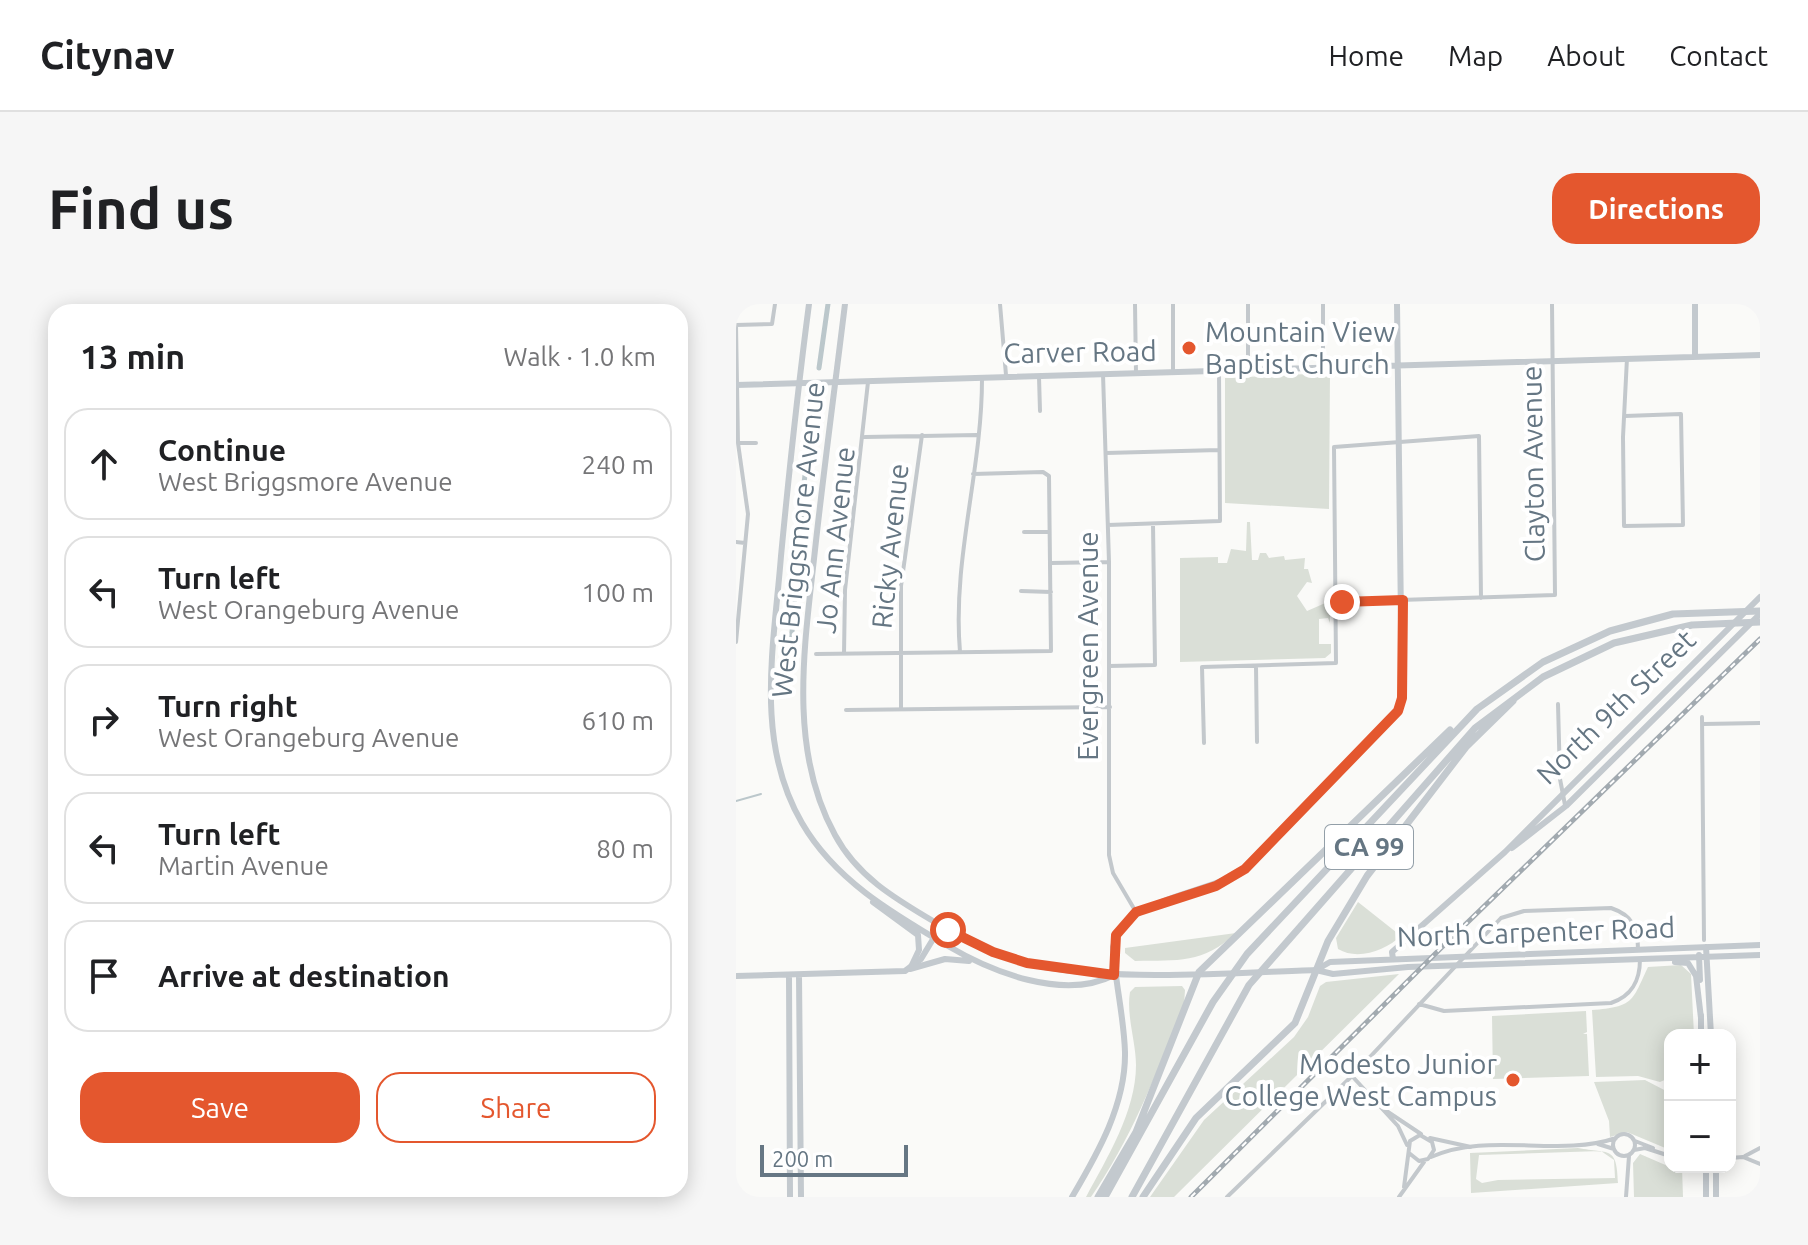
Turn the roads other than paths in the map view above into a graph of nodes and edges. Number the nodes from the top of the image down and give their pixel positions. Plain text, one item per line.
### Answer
1 (775, 304) edge
2 (809, 304) edge
3 (845, 304) edge
4 (1000, 304) edge
5 (1135, 304) edge
6 (1173, 304) edge
7 (1248, 304) edge
8 (1323, 304) edge
9 (1397, 304) edge
10 (1552, 304) edge
11 (1695, 304) edge
12 (736, 325) edge
13 (1760, 355) edge
14 (1695, 356) junction
15 (1627, 358) junction
16 (1552, 360) junction
17 (1398, 365) junction
18 (1323, 367) junction
19 (1248, 370) junction
20 (1219, 371) junction
21 (1173, 372) junction
22 (1136, 373) junction
23 (1039, 374) junction
24 (1103, 374) junction
25 (1006, 375) junction
26 (982, 376) junction
27 (868, 382) junction
28 (799, 383) junction
29 (835, 383) junction
30 (737, 385) edge
31 (1040, 411) dead end
32 (1625, 416) junction
33 (922, 435) junction
34 (977, 435) junction
35 (865, 437) junction
36 (1401, 441) junction
37 (737, 443) edge
38 (756, 443) dead end
39 (1219, 450) junction
40 (1105, 454) junction
41 (973, 474) junction
42 (1153, 524) junction
43 (1108, 525) junction
44 (1024, 532) dead end
45 (1049, 532) junction
46 (736, 542) edge
47 (745, 543) junction
48 (1109, 562) junction
49 (1050, 563) junction
50 (1021, 591) dead end
51 (1051, 592) junction
52 (1760, 597) edge
53 (1481, 598) junction
54 (738, 600) edge
55 (1403, 600) junction
56 (1336, 602) junction
57 (1760, 612) edge
58 (1760, 622) edge
59 (736, 642) edge
60 (960, 653) junction
61 (816, 654) dead end
62 (844, 654) junction
63 (901, 654) junction
64 (1109, 666) junction
65 (1256, 666) junction
66 (1526, 687) junction
67 (1493, 696) junction
68 (1558, 704) dead end
69 (1110, 707) junction
70 (901, 709) junction
71 (846, 710) dead end
72 (1760, 723) edge
73 (1257, 742) dead end
74 (1204, 743) dead end
75 (1562, 791) junction
76 (1566, 806) junction
77 (1505, 852) junction
78 (862, 891) junction
79 (1136, 912) junction
80 (941, 926) junction
81 (934, 937) junction
82 (1703, 945) junction
83 (1760, 945) edge
84 (1639, 955) junction
85 (1760, 955) edge
86 (1699, 956) junction
87 (1708, 957) junction
88 (1393, 959) junction
89 (982, 964) junction
90 (910, 969) junction
91 (1316, 970) junction
92 (1199, 972) junction
93 (789, 975) junction
94 (799, 975) junction
95 (1114, 975) junction
96 (736, 976) edge
97 (1419, 1004) junction
98 (1701, 1018) junction
99 (1701, 1029) edge
100 (1711, 1029) edge
101 (1352, 1076) junction
102 (1383, 1109) junction
103 (1425, 1136) junction
104 (1616, 1138) junction
105 (1634, 1140) junction
106 (1596, 1142) junction
107 (1471, 1147) junction
108 (1760, 1148) edge
109 (1614, 1149) junction
110 (1409, 1150) junction
111 (1654, 1150) junction
112 (1632, 1152) junction
113 (1755, 1153) junction
114 (1664, 1154) edge
115 (1619, 1155) junction
116 (1431, 1157) junction
117 (1743, 1157) junction
118 (1736, 1158) edge
119 (1425, 1161) junction
120 (1758, 1162) edge
121 (1626, 1171) junction
122 (1706, 1173) edge
123 (1716, 1173) edge
124 (1404, 1187) junction
125 (790, 1197) edge
126 (801, 1197) edge
127 (1072, 1197) edge
128 (1098, 1197) edge
129 (1105, 1197) edge
130 (1132, 1197) edge
131 (1143, 1197) edge
132 (1227, 1197) edge
133 (1399, 1197) edge
134 (1626, 1197) edge
135 (1706, 1197) edge
136 (1716, 1197) edge

1 - 12 street
2 - 28 main road, West Briggsmore Avenue
3 - 29 main road, West Briggsmore Avenue
4 - 25 street
5 - 22 street
6 - 21 street
7 - 19 street
8 - 18 street
9 - 17 main road
10 - 16 street, Clayton Avenue
11 - 14 main road
12 - 30 street
13 - 14 main road, Carver Road
14 - 15 main road, Carver Road
15 - 16 main road, Carver Road
15 - 32 street
16 - 17 main road, Carver Road
16 - 53 street, Clayton Avenue
17 - 18 main road, Carver Road
17 - 36 main road
18 - 19 main road, Carver Road
19 - 20 main road, Carver Road
20 - 21 main road, Carver Road
20 - 39 street
21 - 22 main road, Carver Road
22 - 24 main road, Carver Road
23 - 24 main road, Carver Road
23 - 25 main road, Carver Road
23 - 31 street
24 - 40 street, Evergreen Avenue
25 - 26 main road, Carver Road
26 - 27 main road, Carver Road
26 - 34 street
27 - 29 main road, Carver Road
27 - 35 street, Jo Ann Avenue
28 - 29 main road, Carver Road
28 - 30 main road, Carver Road
28 - 78 main road, West Briggsmore Avenue
29 - 80 main road, West Briggsmore Avenue
30 - 37 street
32 - 32 street
33 - 34 street
33 - 35 street
33 - 63 street, Ricky Avenue
34 - 41 street
35 - 62 street, Jo Ann Avenue
36 - 53 street
36 - 55 main road
36 - 56 street
37 - 38 street
37 - 47 street
39 - 40 street
39 - 42 street
40 - 43 street, Evergreen Avenue
41 - 45 street
41 - 60 street
42 - 43 street
42 - 64 street
43 - 48 street, Evergreen Avenue
44 - 45 street
45 - 49 street
46 - 47 street
47 - 54 street
48 - 49 street
48 - 64 street, Evergreen Avenue
49 - 51 street
50 - 51 street
51 - 60 street
52 - 75 main road, North 9th Street
53 - 55 street
54 - 59 street
55 - 56 street
55 - 79 main road
56 - 65 street
57 - 67 highway, CA 99
57 - 76 main road, North 9th Street
58 - 66 highway, CA 99
60 - 63 street
61 - 62 street
62 - 63 street
63 - 70 street, Ricky Avenue
64 - 69 street, Evergreen Avenue
65 - 73 street
65 - 74 street
66 - 91 highway
66 - 130 highway, CA 99
67 - 92 highway
67 - 129 highway, CA 99
68 - 75 street
69 - 70 street
69 - 79 street, Evergreen Avenue
70 - 71 street
72 - 82 street
75 - 76 street
75 - 77 main road, North 9th Street
76 - 77 main road, North 9th Street
77 - 88 main road, North 9th Street
78 - 81 main road, West Briggsmore Avenue
78 - 90 main road
79 - 95 main road
80 - 81 main road
80 - 95 main road, West Briggsmore Avenue
81 - 89 main road, West Briggsmore Avenue
81 - 90 main road
82 - 83 main road, North Carpenter Road
82 - 84 main road, North Carpenter Road
82 - 86 main road
82 - 87 main road
84 - 86 main road, North Carpenter Road
84 - 88 main road, North Carpenter Road
84 - 91 main road, North Carpenter Road
84 - 97 street
84 - 97 street
84 - 98 main road
85 - 87 main road, North Carpenter Road
86 - 87 main road, North Carpenter Road
86 - 98 main road
87 - 100 main road
88 - 91 main road, North Carpenter Road
89 - 90 main road
89 - 95 main road, West Briggsmore Avenue
90 - 94 main road
91 - 92 main road, North Carpenter Road
91 - 131 highway
92 - 95 main road, West Briggsmore Avenue
92 - 128 highway
93 - 94 main road
93 - 96 main road
93 - 125 main road
94 - 126 main road
95 - 127 main road
97 - 101 street
98 - 99 main road
101 - 102 street
101 - 132 street
102 - 103 street
102 - 110 street
103 - 107 street
103 - 110 street
103 - 116 street
104 - 105 street
104 - 106 street
104 - 109 street
105 - 111 street
105 - 112 street
106 - 107 street
106 - 109 street
107 - 116 street
108 - 113 street
109 - 115 street
110 - 119 street
110 - 124 street
111 - 112 street
111 - 114 street
112 - 115 street
112 - 121 street
113 - 117 street
113 - 120 street
115 - 121 street
116 - 119 street
117 - 118 street
117 - 120 street
119 - 124 street
121 - 134 street
122 - 135 main road
123 - 136 main road
124 - 133 street

